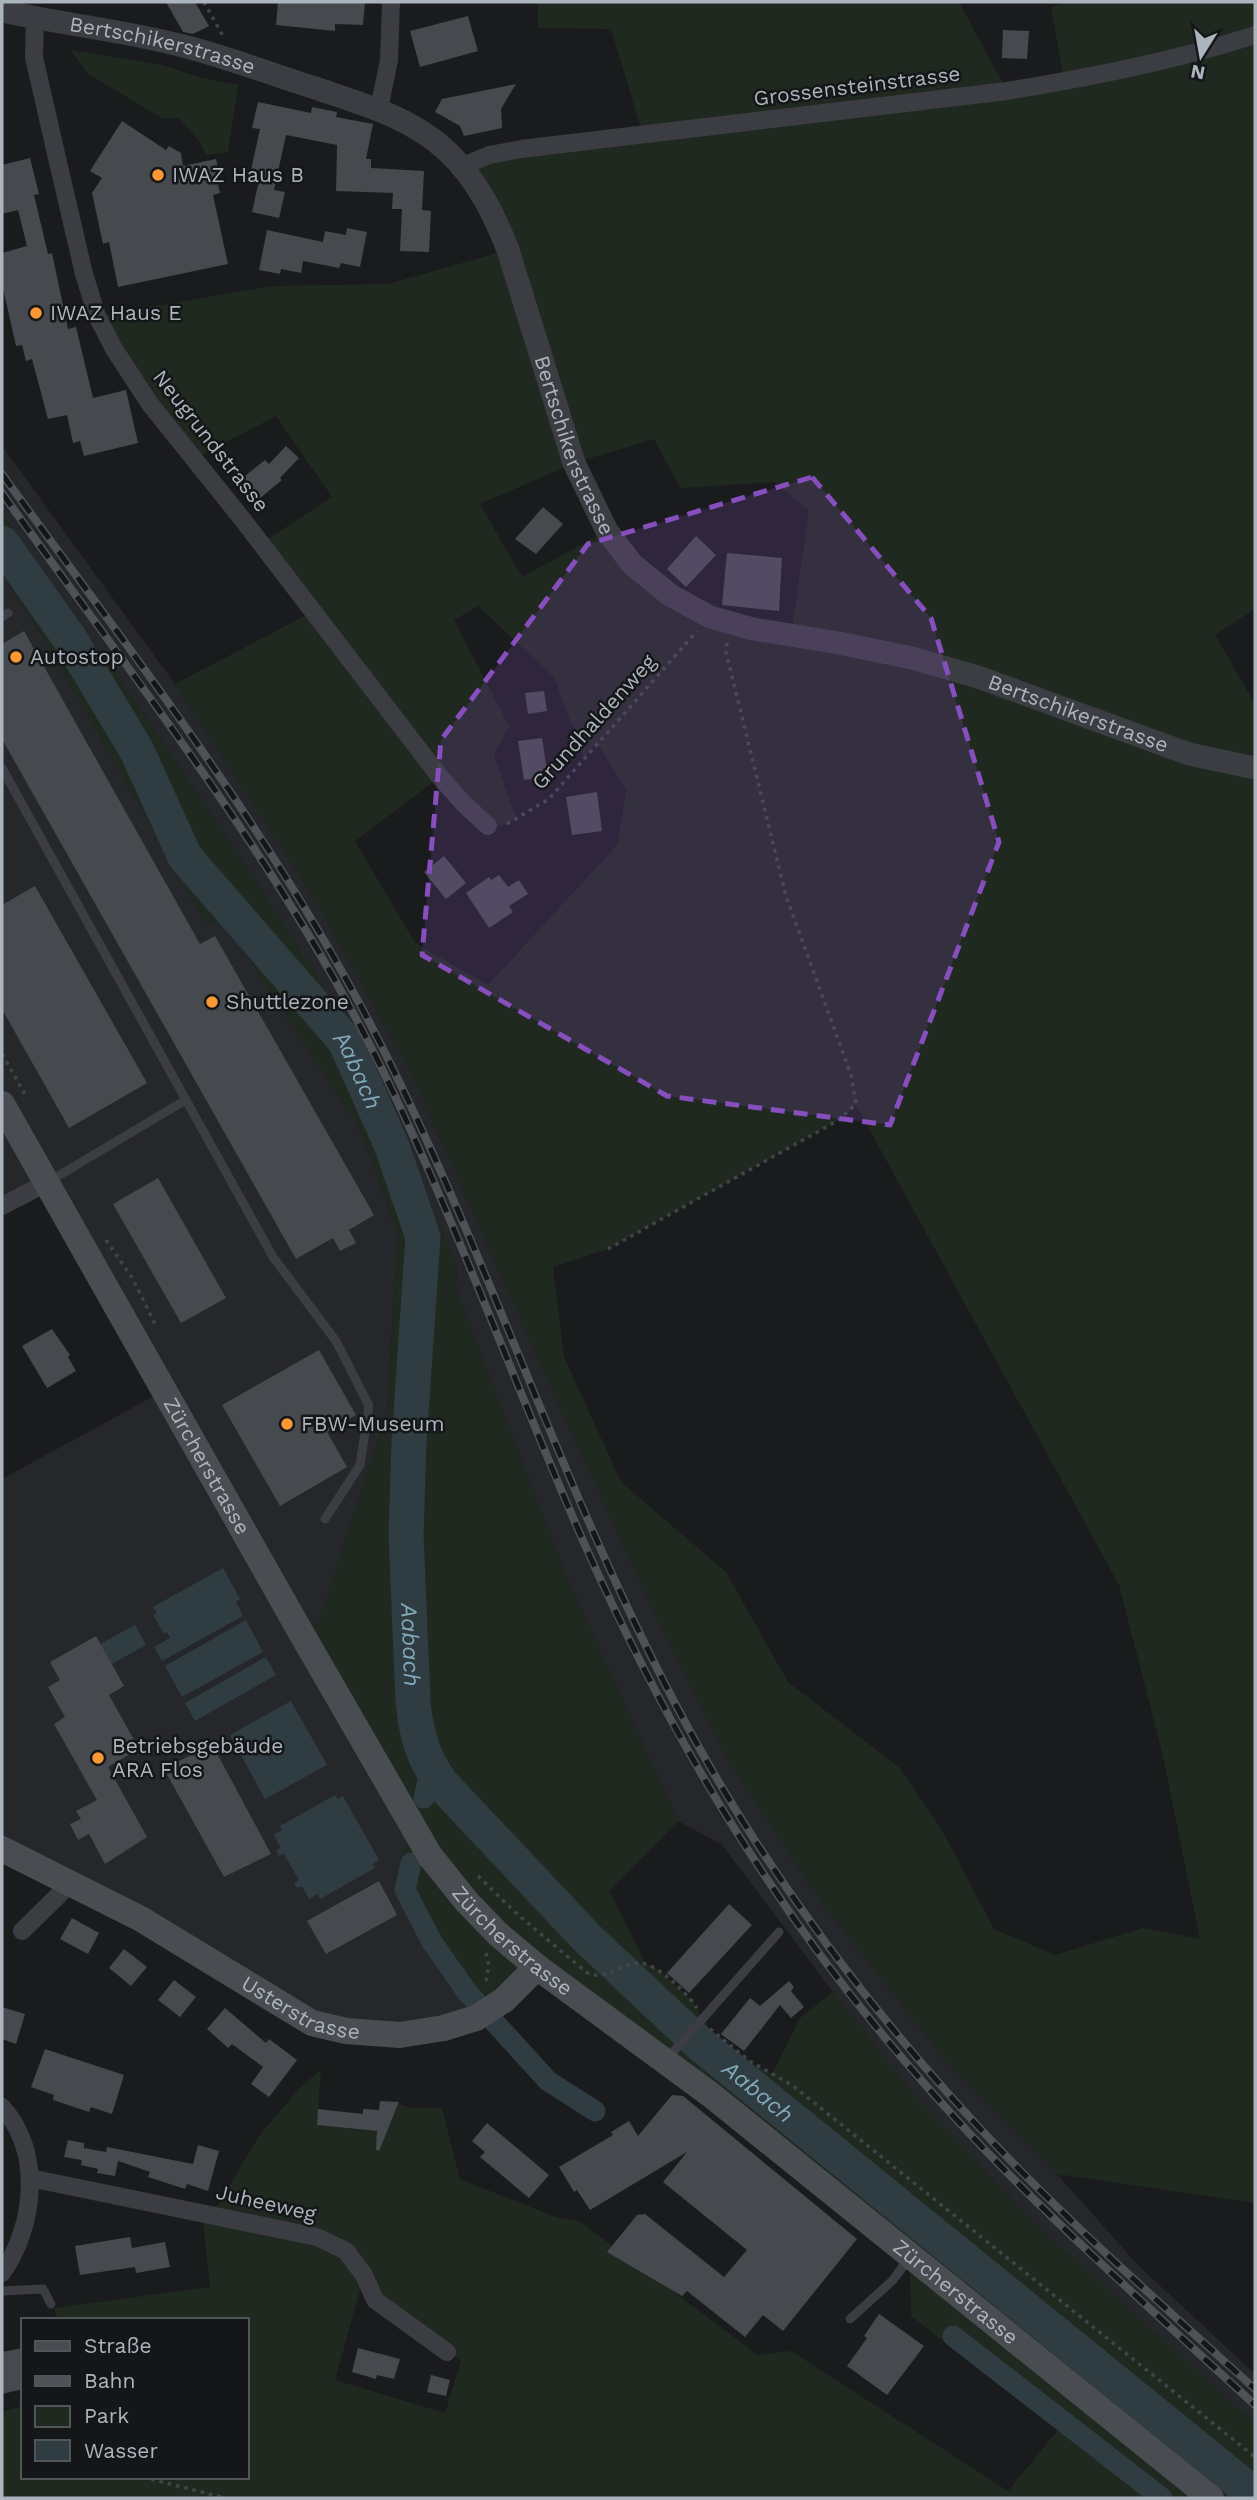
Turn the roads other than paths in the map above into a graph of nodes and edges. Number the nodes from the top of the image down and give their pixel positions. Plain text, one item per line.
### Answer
1 (391, 2) edge
2 (2, 11) edge
3 (36, 14) junction
4 (1255, 35) edge
5 (379, 109) junction
6 (461, 167) junction
7 (2, 768) edge
8 (1255, 768) edge
9 (488, 826) road end
10 (15, 1101) edge
11 (184, 1101) junction
12 (46, 1182) junction
13 (2, 1205) edge
14 (325, 1519) dead end
15 (2, 1849) edge
16 (71, 1883) junction
17 (22, 1931) dead end
18 (779, 1932) dead end
19 (537, 1967) junction
20 (673, 2053) junction
21 (2, 2107) edge
22 (30, 2178) junction
23 (910, 2256) junction
24 (2, 2273) edge
25 (2, 2291) edge
26 (51, 2304) dead end
27 (850, 2319) dead end
28 (447, 2352) dead end
29 (1210, 2498) edge

1 - 5 street
2 - 3 street, Bertschikerstrasse
3 - 5 street, Bertschikerstrasse
3 - 9 street, Neugrundstrasse
4 - 6 street, Grossensteinstrasse
5 - 6 street, Bertschikerstrasse
6 - 8 street, Bertschikerstrasse
7 - 11 lane
10 - 12 main road, Zürcherstrasse
11 - 12 lane
11 - 14 lane
12 - 13 street
12 - 19 main road, Zürcherstrasse
15 - 16 main road, Usterstrasse
16 - 17 street
16 - 19 main road, Usterstrasse
18 - 20 lane
19 - 20 main road, Zürcherstrasse
20 - 23 main road, Zürcherstrasse
21 - 22 street
22 - 24 street
22 - 28 street, Juheeweg
23 - 27 lane
23 - 29 main road, Zürcherstrasse
25 - 26 lane

